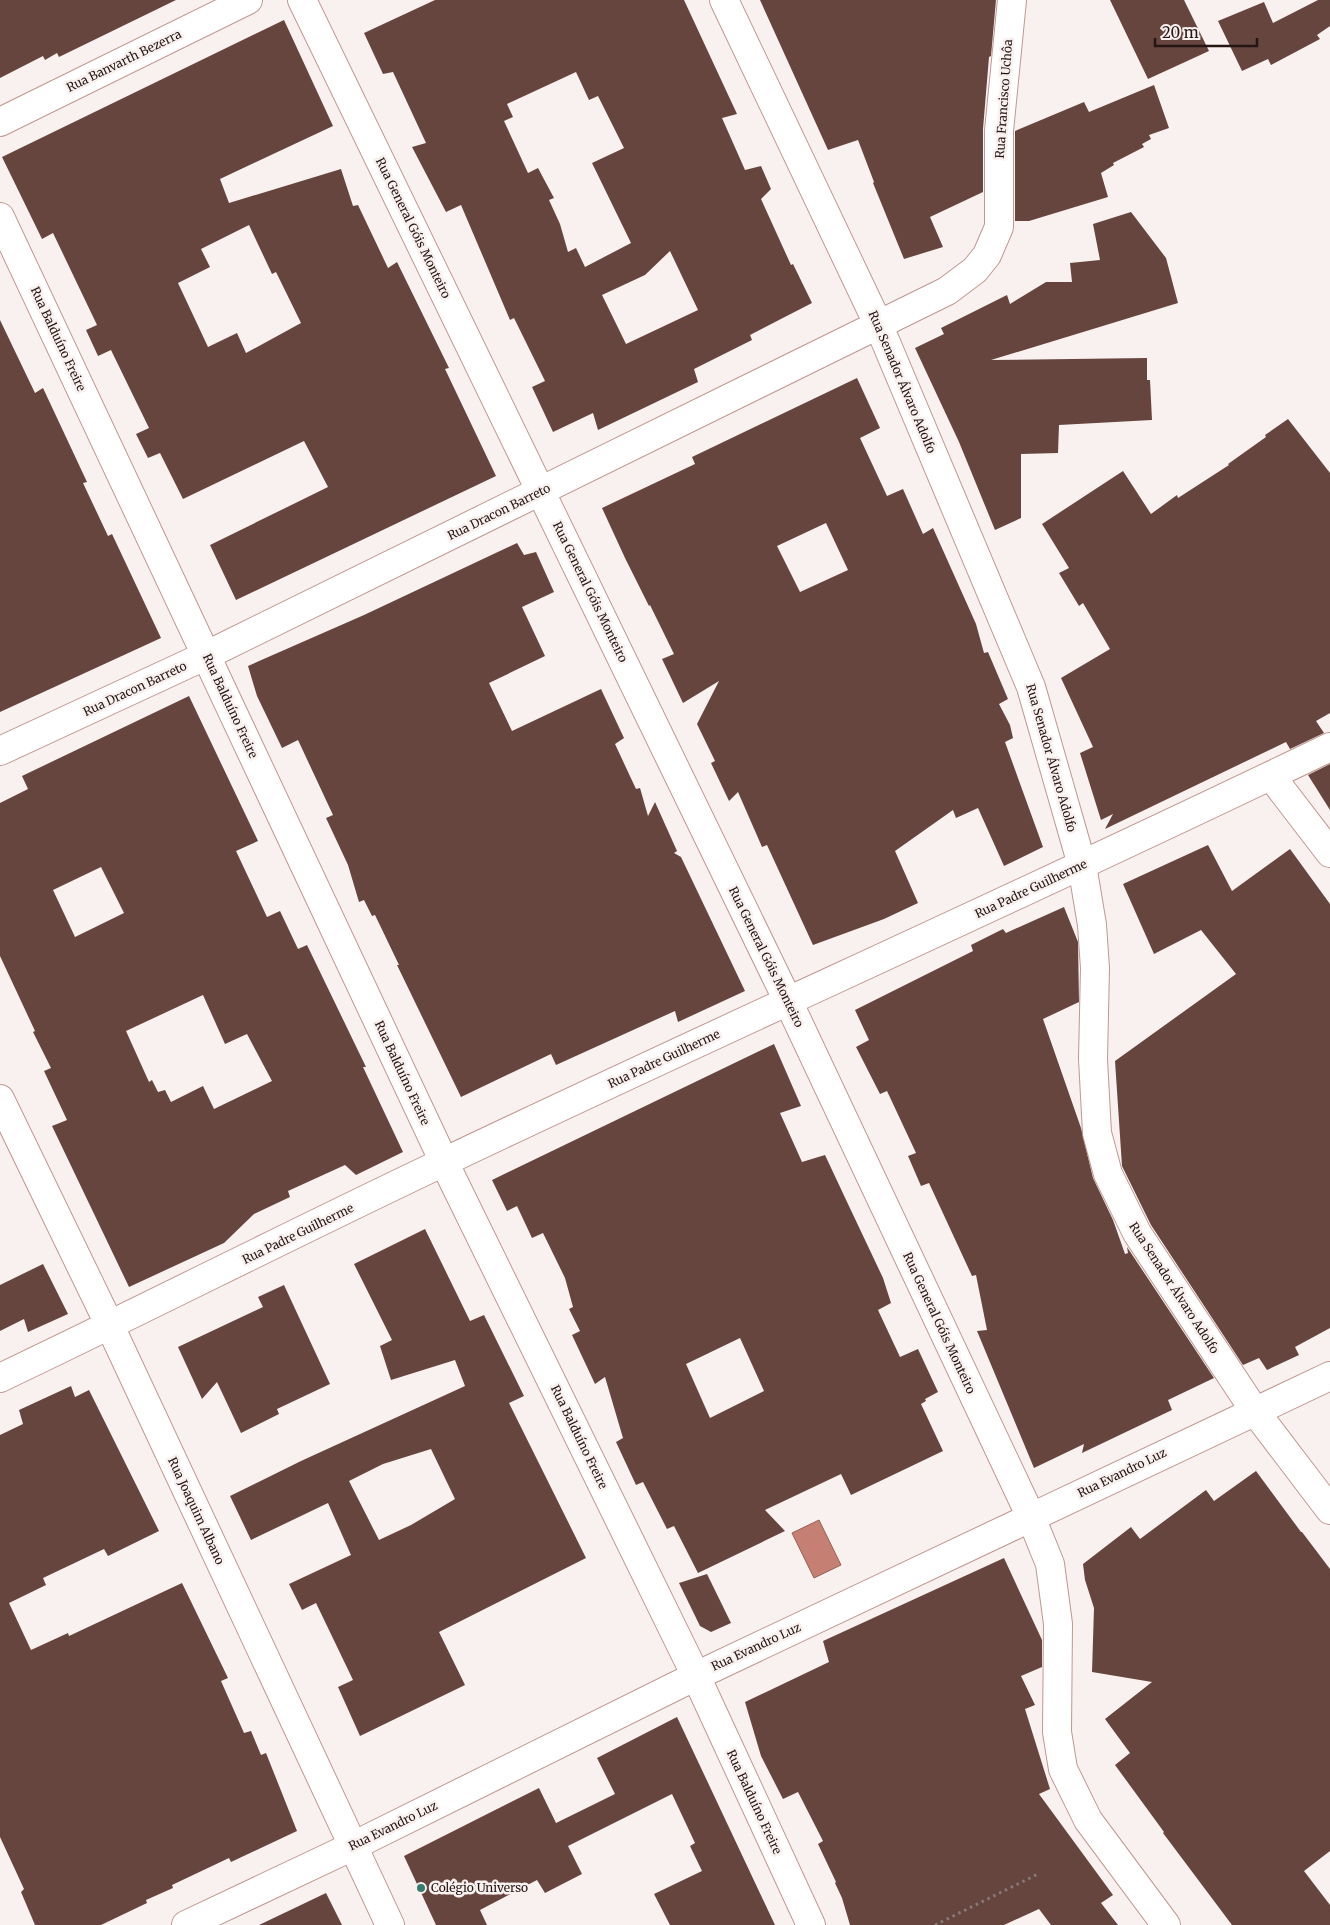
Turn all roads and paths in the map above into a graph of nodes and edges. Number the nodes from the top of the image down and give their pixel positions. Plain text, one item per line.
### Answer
1 (248, 0) edge
2 (302, 0) edge
3 (724, 0) edge
4 (1012, 0) edge
5 (0, 122) edge
6 (0, 217) edge
7 (987, 255) joint
8 (879, 326) junction
9 (541, 491) junction
10 (207, 655) junction
11 (1330, 747) edge
12 (0, 750) edge
13 (1271, 776) junction
14 (1330, 853) edge
15 (1082, 865) junction
16 (788, 1002) junction
17 (0, 1099) edge
18 (444, 1162) junction
19 (110, 1326) junction
20 (1330, 1376) edge
21 (0, 1378) edge
22 (1254, 1410) junction
23 (1330, 1510) edge
24 (1030, 1517) junction
25 (696, 1676) junction
26 (353, 1846) junction
27 (1038, 1874) dead end
28 (186, 1925) edge
29 (390, 1925) edge
30 (811, 1925) edge
31 (934, 1925) edge
32 (1166, 1925) edge

1 - 5 street, Rua Banvarth Bezerra
2 - 9 street, Rua General Góis Monteiro
3 - 8 street, Rua Senador Álvaro Adolfo
4 - 7 street, Rua Francisco Uchôa
6 - 10 street, Rua Balduíno Freire
7 - 8 street, Rua Dracon Barreto
8 - 9 street, Rua Dracon Barreto
8 - 15 street, Rua Senador Álvaro Adolfo
9 - 10 street, Rua Dracon Barreto
9 - 16 street, Rua General Góis Monteiro
10 - 12 street, Rua Dracon Barreto
10 - 18 street, Rua Balduíno Freire
11 - 13 street, Rua Padre Guilherme
13 - 14 street
13 - 15 street, Rua Padre Guilherme
15 - 16 street, Rua Padre Guilherme
15 - 22 street, Rua Senador Álvaro Adolfo
16 - 18 street, Rua Padre Guilherme
16 - 24 street, Rua General Góis Monteiro
17 - 19 street, Rua Joaquim Albano
18 - 19 street, Rua Padre Guilherme
18 - 25 street, Rua Balduíno Freire
19 - 21 street, Rua Padre Guilherme
19 - 26 street, Rua Joaquim Albano
20 - 22 street, Rua Evandro Luz
22 - 23 street, Rua Senador Álvaro Adolfo
22 - 24 street, Rua Evandro Luz
24 - 25 street, Rua Evandro Luz
24 - 32 street, Rua General Góis Monteiro
25 - 26 street, Rua Evandro Luz
25 - 30 street, Rua Balduíno Freire
26 - 28 street, Rua Evandro Luz
26 - 29 street, Rua Joaquim Albano
27 - 31 path

